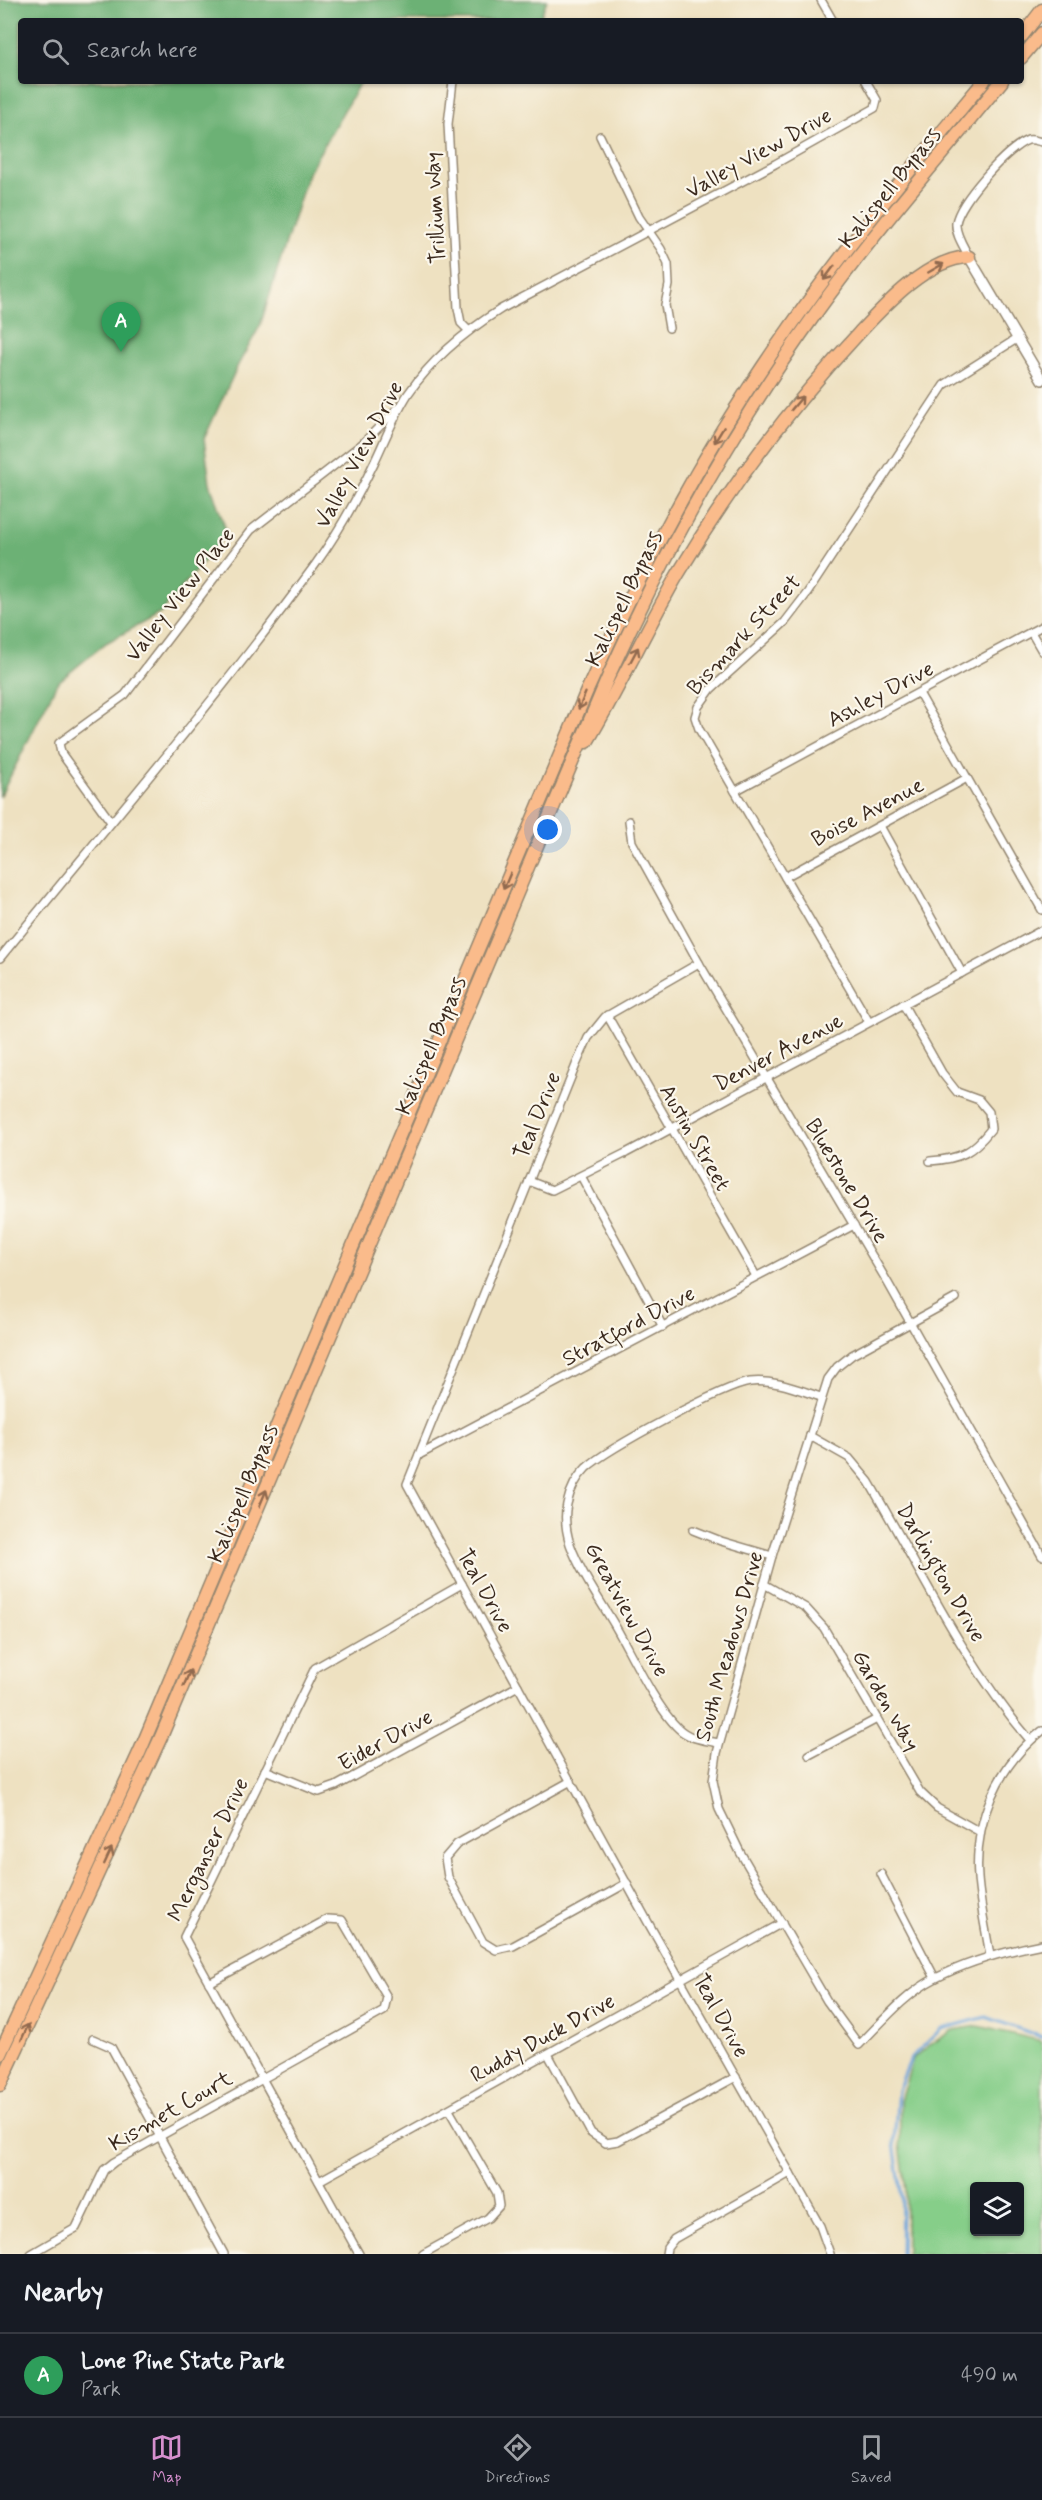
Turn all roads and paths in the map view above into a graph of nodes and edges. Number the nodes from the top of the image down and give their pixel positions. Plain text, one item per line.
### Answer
1 (821, 0) edge
2 (1042, 10) edge
3 (831, 18) edge
4 (1024, 33) edge
5 (1042, 34) edge
6 (1024, 54) edge
7 (453, 84) edge
8 (868, 84) edge
9 (982, 84) edge
10 (1000, 84) edge
11 (600, 136) dead end
12 (1042, 142) edge
13 (648, 231) junction
14 (969, 257) junction
15 (669, 328) dead end
16 (469, 331) junction
17 (1018, 338) junction
18 (1042, 380) edge
19 (402, 405) junction
20 (1042, 626) edge
21 (1031, 632) junction
22 (1042, 651) edge
23 (919, 693) junction
24 (967, 778) junction
25 (565, 779) junction
26 (735, 791) junction
27 (629, 821) dead end
28 (111, 822) junction
29 (880, 826) junction
30 (785, 877) junction
31 (1042, 910) edge
32 (1042, 930) edge
33 (0, 958) edge
34 (699, 963) junction
35 (962, 972) junction
36 (903, 1004) junction
37 (607, 1015) junction
38 (869, 1022) junction
39 (767, 1077) junction
40 (670, 1130) junction
41 (930, 1161) dead end
42 (581, 1176) junction
43 (530, 1181) junction
44 (854, 1225) junction
45 (756, 1276) junction
46 (956, 1298) dead end
47 (911, 1322) junction
48 (663, 1327) junction
49 (821, 1397) junction
50 (810, 1436) junction
51 (418, 1455) junction
52 (693, 1530) dead end
53 (772, 1556) junction
54 (1042, 1556) edge
55 (462, 1584) junction
56 (764, 1584) junction
57 (518, 1686) junction
58 (877, 1719) junction
59 (1042, 1731) edge
60 (1030, 1740) junction
61 (719, 1743) junction
62 (809, 1755) dead end
63 (265, 1770) junction
64 (571, 1781) junction
65 (980, 1832) junction
66 (881, 1874) dead end
67 (627, 1883) junction
68 (782, 1923) junction
69 (1042, 1944) edge
70 (990, 1956) junction
71 (935, 1978) junction
72 (681, 1979) junction
73 (209, 1983) junction
74 (93, 2039) dead end
75 (0, 2054) edge
76 (548, 2054) junction
77 (736, 2077) junction
78 (261, 2079) junction
79 (0, 2085) edge
80 (449, 2109) junction
81 (160, 2136) junction
82 (790, 2173) junction
83 (319, 2181) junction
84 (31, 2254) edge
85 (224, 2254) edge
86 (359, 2254) edge
87 (423, 2254) edge
88 (666, 2254) edge
89 (830, 2254) edge

1 - 3 street
2 - 4 highway
5 - 6 highway
7 - 16 street, Trillium Way
8 - 13 street, Valley View Drive
9 -> 75 highway, Kalispell Bypass
10 - 25 highway, Kalispell Bypass
11 - 13 street
12 - 14 street
13 - 15 street
13 - 16 street, Valley View Drive
14 - 17 street
25 -> 14 highway
16 - 19 street, Valley View Drive
17 - 18 street
17 - 26 street, Bismark Street
19 - 28 street, Valley View Drive
19 - 28 street, Valley View Place
20 - 21 street, Ashley Drive
21 - 22 street
21 - 23 street, Ashley Drive
23 - 24 street
23 - 26 street, Ashley Drive
24 - 29 street, Boise Avenue
24 - 31 street
79 -> 25 highway, Kalispell Bypass
26 - 30 street, Bismark Street
27 - 34 street, Bluestone Drive
28 - 33 street, Valley View Drive
29 - 30 street, Boise Avenue
29 - 35 street
30 - 38 street, Bismark Street
32 - 35 street, Denver Avenue
34 - 37 street, Teal Drive
34 - 39 street, Bluestone Drive
35 - 36 street, Denver Avenue
36 - 38 street, Denver Avenue
36 - 41 street
37 - 40 street, Austin Street
37 - 43 street, Teal Drive
38 - 39 street, Denver Avenue
39 - 40 street, Denver Avenue
39 - 44 street, Bluestone Drive
40 - 42 street, Denver Avenue
40 - 45 street, Austin Street
42 - 43 street, Denver Avenue
42 - 48 street
43 - 51 street, Teal Drive
44 - 45 street, Stratford Drive
44 - 47 street, Bluestone Drive
45 - 48 street, Stratford Drive
46 - 47 street, South Meadows Drive
47 - 49 street, South Meadows Drive
47 - 54 street, Bluestone Drive
48 - 51 street, Stratford Drive
49 - 50 street, South Meadows Drive
49 - 61 street, Greatview Drive
50 - 53 street, South Meadows Drive
50 - 60 street, Darlington Drive
51 - 55 street, Teal Drive
52 - 53 street
53 - 56 street, South Meadows Drive
55 - 57 street, Teal Drive
55 - 63 street, Merganser Drive
56 - 58 street, Garden Way
56 - 61 street, South Meadows Drive
57 - 63 street, Eider Drive
57 - 64 street, Teal Drive
58 - 62 street
58 - 65 street, Garden Way
59 - 60 street
60 - 65 street
61 - 68 street, South Meadows Drive
63 - 73 street, Merganser Drive
64 - 67 street, Teal Drive
64 - 67 street
65 - 70 street
66 - 71 street
67 - 72 street, Teal Drive
68 - 71 street, South Meadows Drive
68 - 72 street, Ruddy Duck Drive
69 - 70 street
70 - 71 street
72 - 76 street, Ruddy Duck Drive
72 - 77 street, Teal Drive
73 - 78 street, Merganser Drive
73 - 78 street, Kismet Court
74 - 81 street
76 - 77 street
76 - 80 street, Ruddy Duck Drive
77 - 82 street, Teal Drive
78 - 81 street, Kismet Court
78 - 83 street, Merganser Drive
80 - 83 street, Ruddy Duck Drive
80 - 87 street
81 - 84 street, Kismet Court
81 - 85 street
82 - 88 street
82 - 89 street, Teal Drive
83 - 86 street, Merganser Drive

